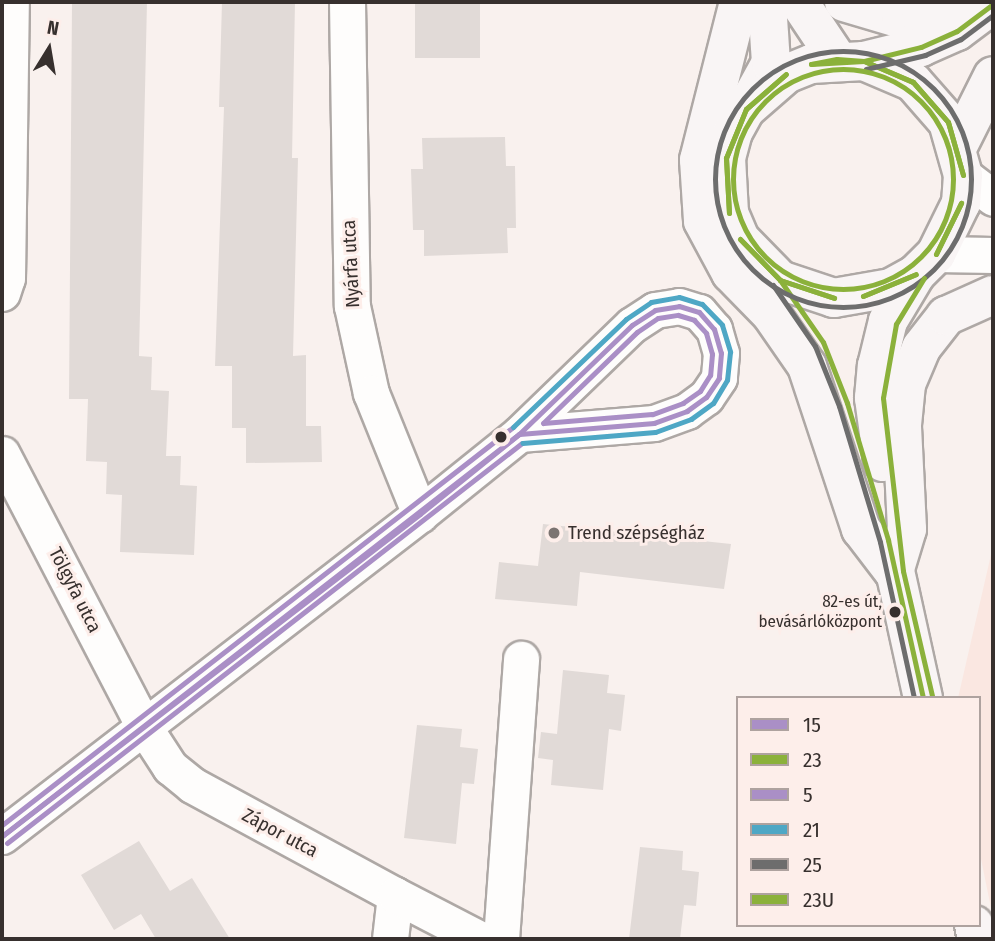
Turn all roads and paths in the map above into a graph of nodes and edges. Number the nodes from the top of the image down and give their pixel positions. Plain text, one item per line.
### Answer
1 (11, 2) edge
2 (347, 2) edge
3 (739, 2) edge
4 (767, 2) edge
5 (799, 2) edge
6 (844, 2) edge
7 (964, 2) edge
8 (993, 4) edge
9 (850, 60) junction
10 (993, 76) edge
11 (746, 109) junction
12 (961, 160) junction
13 (993, 198) edge
14 (993, 255) edge
15 (926, 264) junction
16 (780, 280) junction
17 (2, 293) edge
18 (993, 295) edge
19 (519, 434) junction
20 (2, 454) edge
21 (420, 514) junction
22 (894, 572) junction
23 (521, 659) dead end
24 (923, 696) edge
25 (144, 727) junction
26 (2, 836) edge
27 (395, 895) junction
28 (390, 939) edge
29 (480, 939) edge
30 (501, 939) edge

1 - 17 street
2 - 21 street, Nyárfa utca
3 - 22 main road
4 - 11 main road
5 - 9 main road
6 - 7 main road
8 - 9 main road
9 - 11 main road
9 - 12 main road
10 - 12 main road
11 - 16 main road
12 - 13 street
12 - 15 main road
14 - 15 street
15 - 16 main road
15 - 22 main road
16 - 22 main road
18 - 22 main road
19 - 19 street
19 - 21 street
20 - 25 street, Tölgyfa utca
21 - 25 street
22 - 24 main road
23 - 30 street
25 - 26 street
25 - 27 street, Zápor utca
27 - 28 street
27 - 29 street, Zápor utca

